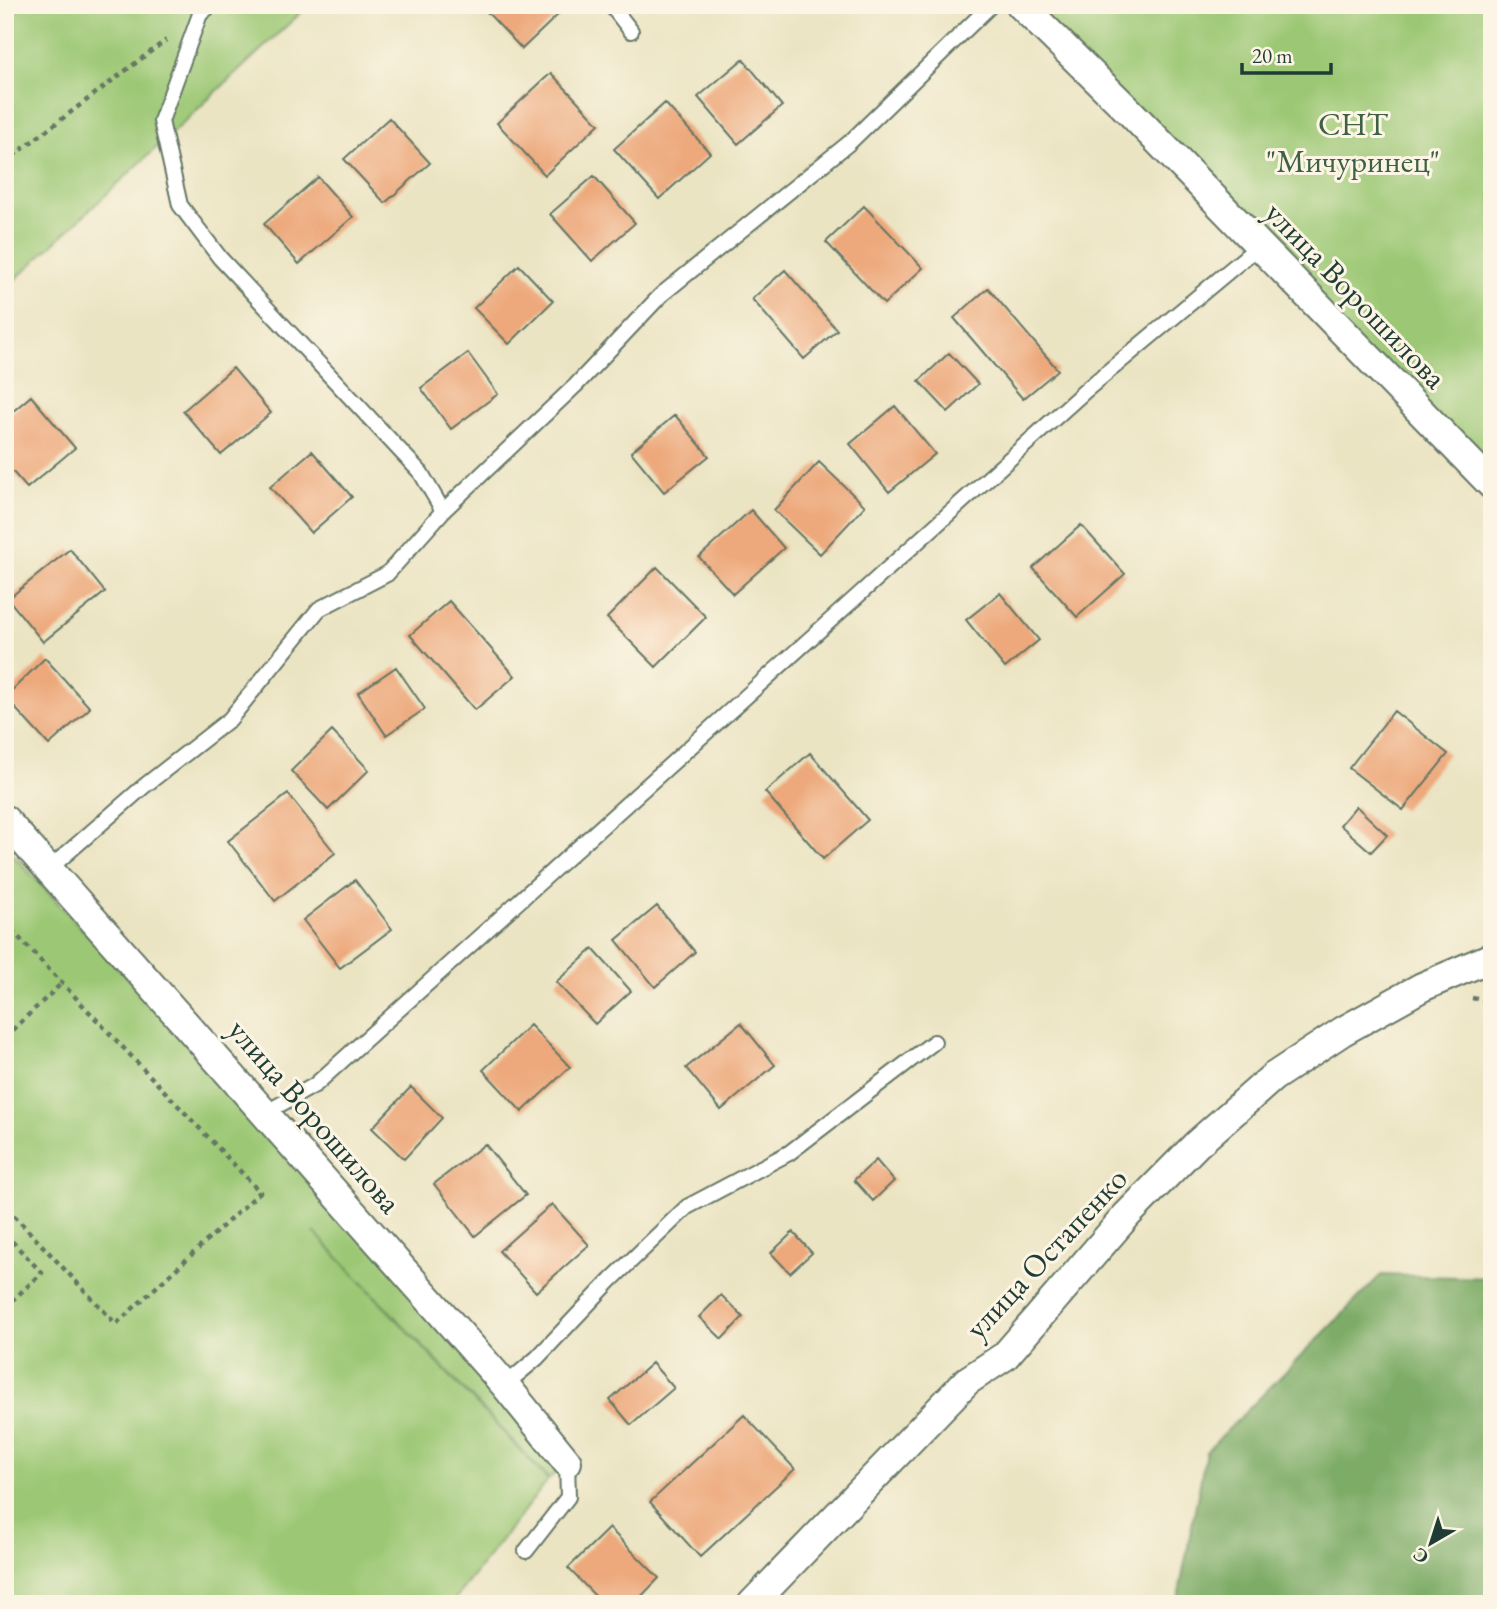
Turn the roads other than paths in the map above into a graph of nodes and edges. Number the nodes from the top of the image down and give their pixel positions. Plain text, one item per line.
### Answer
1 (611, 5) edge
2 (991, 5) edge
3 (1021, 5) edge
4 (205, 10) edge
5 (631, 32) dead end
6 (1260, 245) junction
7 (1492, 485) edge
8 (443, 511) junction
9 (5, 820) edge
10 (49, 869) junction
11 (1492, 957) edge
12 (934, 1042) dead end
13 (265, 1113) junction
14 (505, 1385) junction
15 (567, 1462) joint
16 (526, 1551) dead end
17 (752, 1604) edge

1 - 5 lane
2 - 8 lane
3 - 6 street, улица Ворошилова
4 - 8 lane
6 - 7 street, улица Ворошилова
6 - 13 lane
8 - 10 lane
9 - 10 street, улица Ворошилова
10 - 13 street, улица Ворошилова
11 - 17 street, улица Остапенко
12 - 14 lane
13 - 14 street, улица Ворошилова
14 - 15 street, улица Ворошилова
15 - 16 lane

